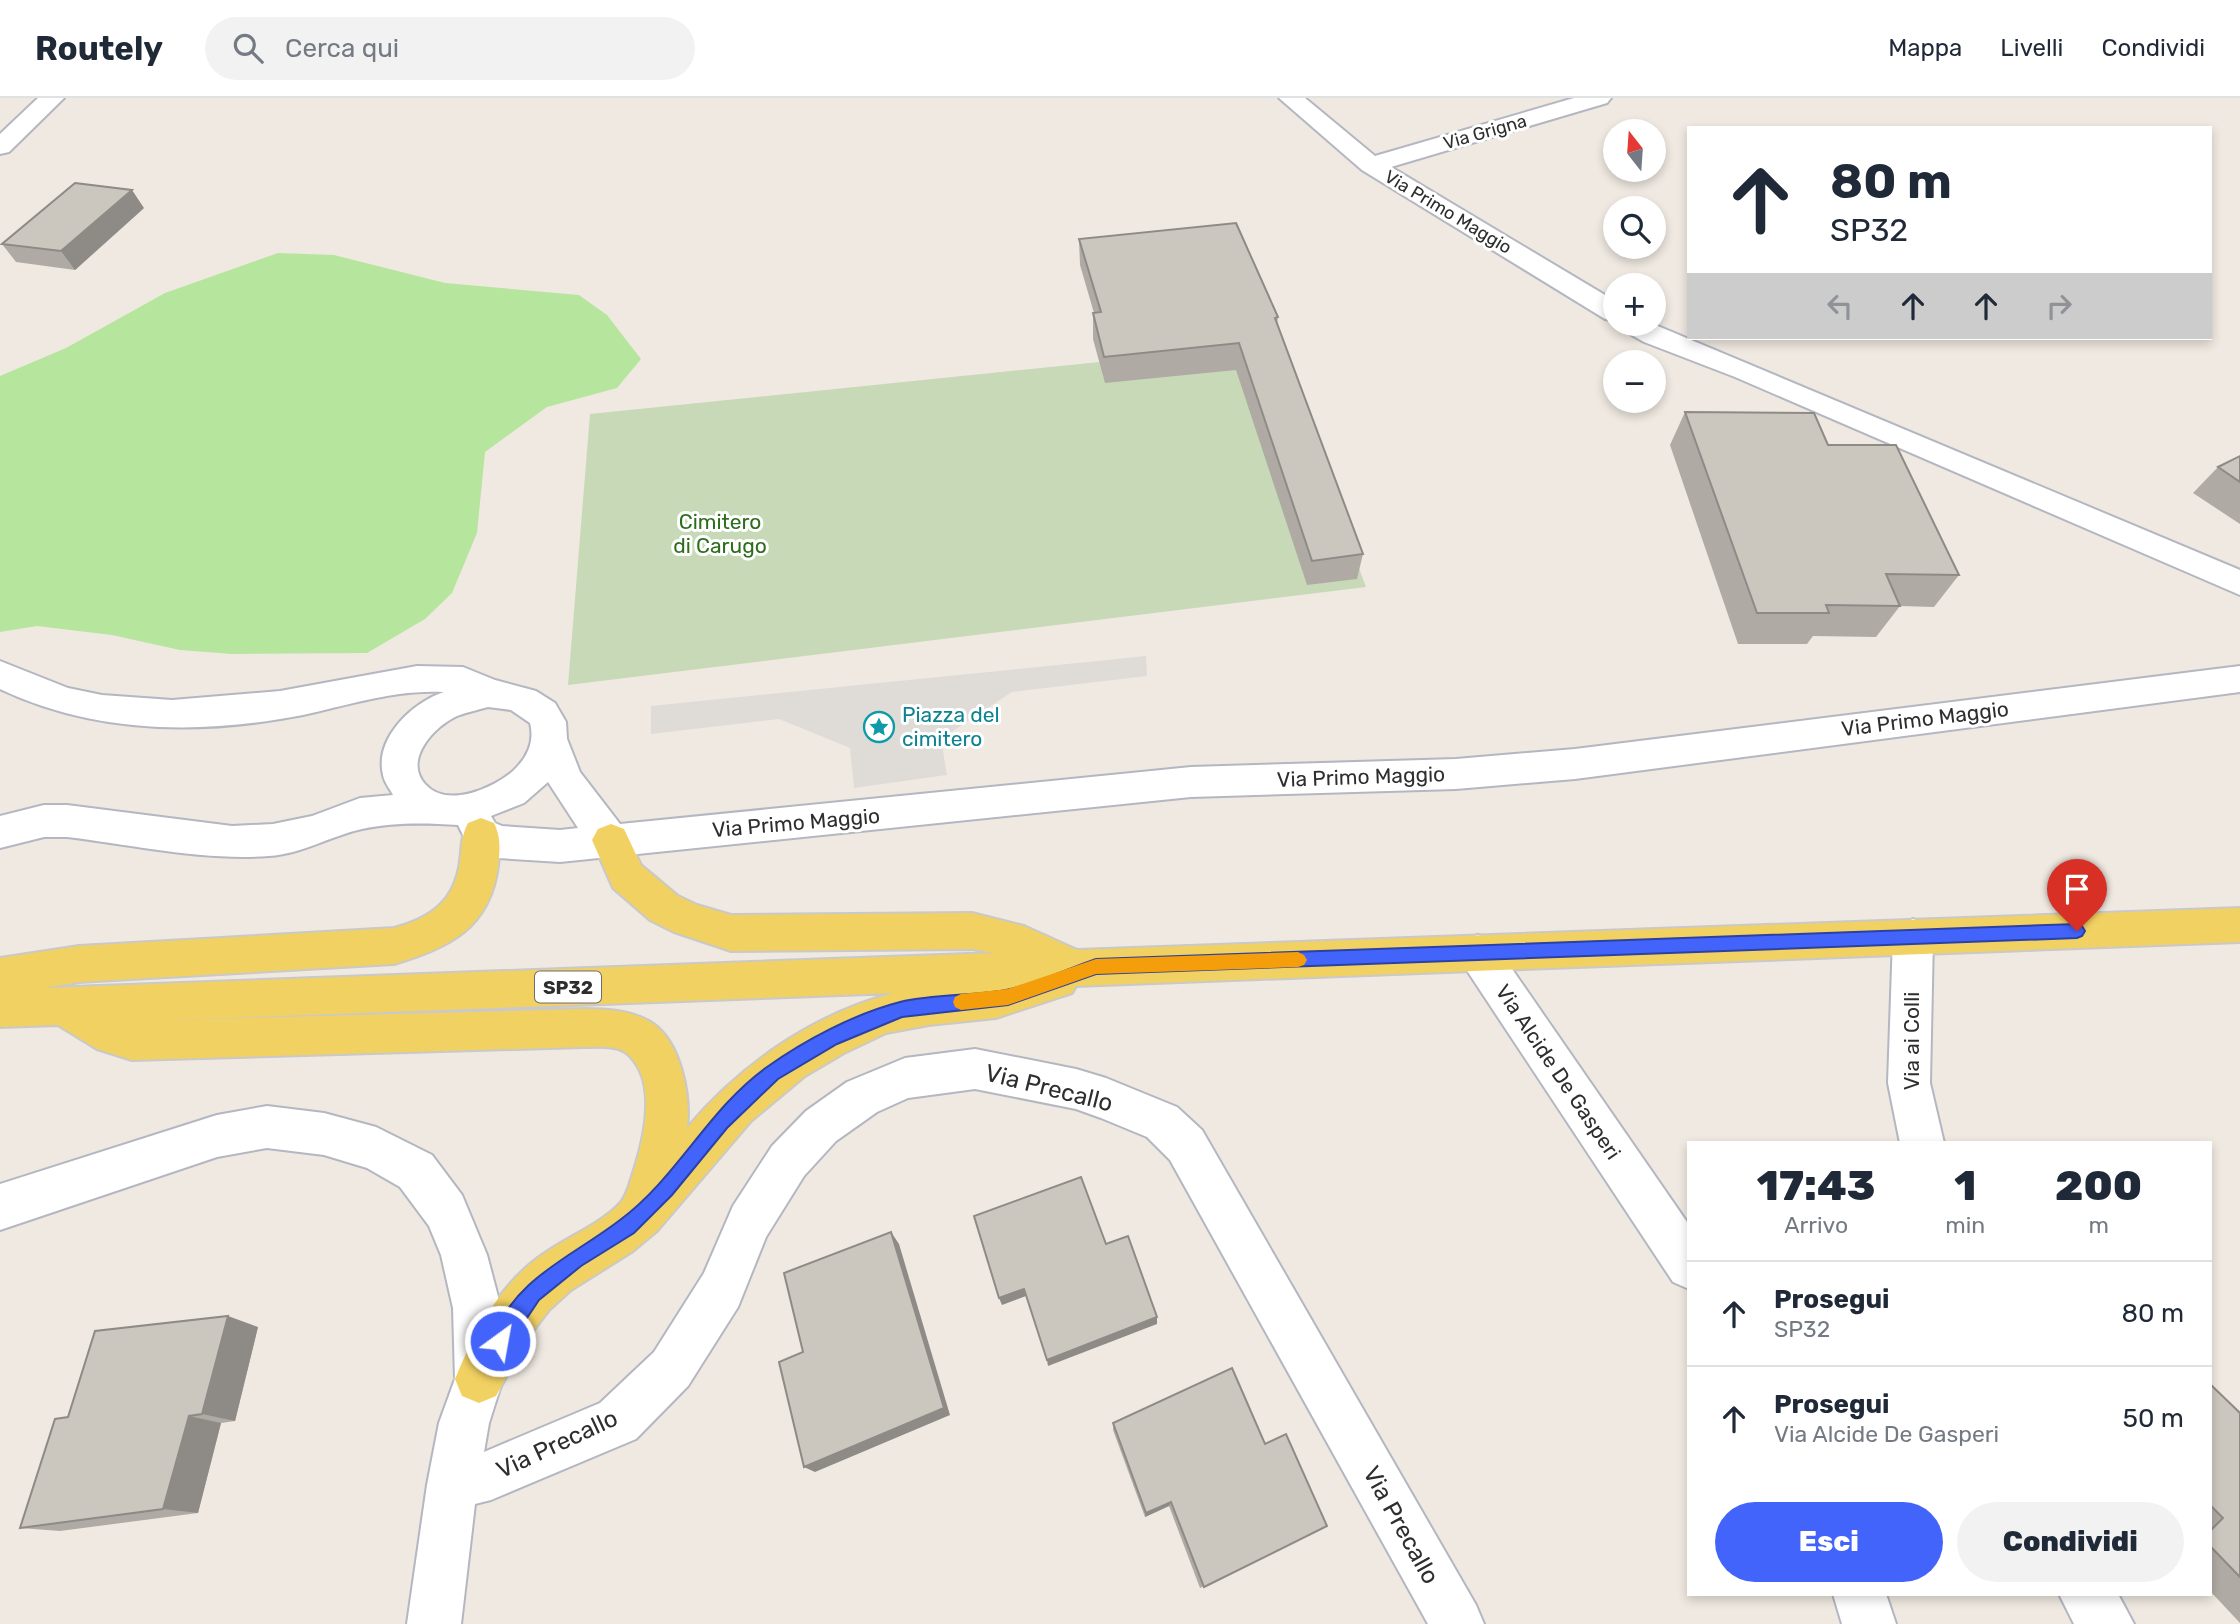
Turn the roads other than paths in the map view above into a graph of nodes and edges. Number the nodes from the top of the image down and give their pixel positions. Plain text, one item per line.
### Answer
1 (52, 98) edge
2 (1291, 98) edge
3 (1599, 98) edge
4 (0, 147) edge
5 (1371, 165) junction
6 (1603, 306) edge
7 (1654, 336) edge
8 (2240, 583) edge
9 (0, 674) edge
10 (2240, 679) edge
11 (488, 693) junction
12 (331, 697) junction
13 (550, 740) junction
14 (400, 763) junction
15 (360, 814) junction
16 (461, 816) junction
17 (0, 832) edge
18 (611, 840) junction
19 (2240, 925) edge
20 (1913, 937) junction
21 (1478, 953) junction
22 (1084, 967) junction
23 (0, 976) edge
24 (64, 1006) junction
25 (0, 1008) edge
26 (1922, 1141) edge
27 (0, 1207) edge
28 (641, 1212) junction
29 (1687, 1263) edge
30 (479, 1379) junction
31 (452, 1485) junction
32 (1860, 1596) edge
33 (2086, 1596) edge
34 (434, 1624) edge
35 (1457, 1624) edge
36 (1869, 1624) edge
37 (2107, 1624) edge

1 - 4 street
2 - 5 street, Via Primo Maggio
3 - 5 street, Via Grigna
5 - 6 street, Via Primo Maggio
7 - 8 street
9 - 12 street
10 - 18 street, Via Primo Maggio
11 - 12 street
11 - 13 street
11 - 14 street
12 - 14 street
13 - 16 street
13 - 18 street
14 - 15 street
14 - 16 street
15 - 16 street
15 - 17 street
16 - 18 street, Via Primo Maggio
16 - 23 main road
18 - 22 main road
19 - 20 main road, Via Alcide De Gasperi / SP32
20 - 21 main road, Via Alcide De Gasperi / SP32
20 - 26 street, Via ai Colli
21 - 22 main road, SP32
21 - 29 street, Via Alcide De Gasperi
22 - 24 main road, SP32
22 - 28 main road
24 - 25 main road, SP32
24 - 28 main road
27 - 30 street
28 - 30 main road
30 - 31 street
31 - 34 street
31 - 35 street, Via Precallo
32 - 36 street
33 - 37 street

